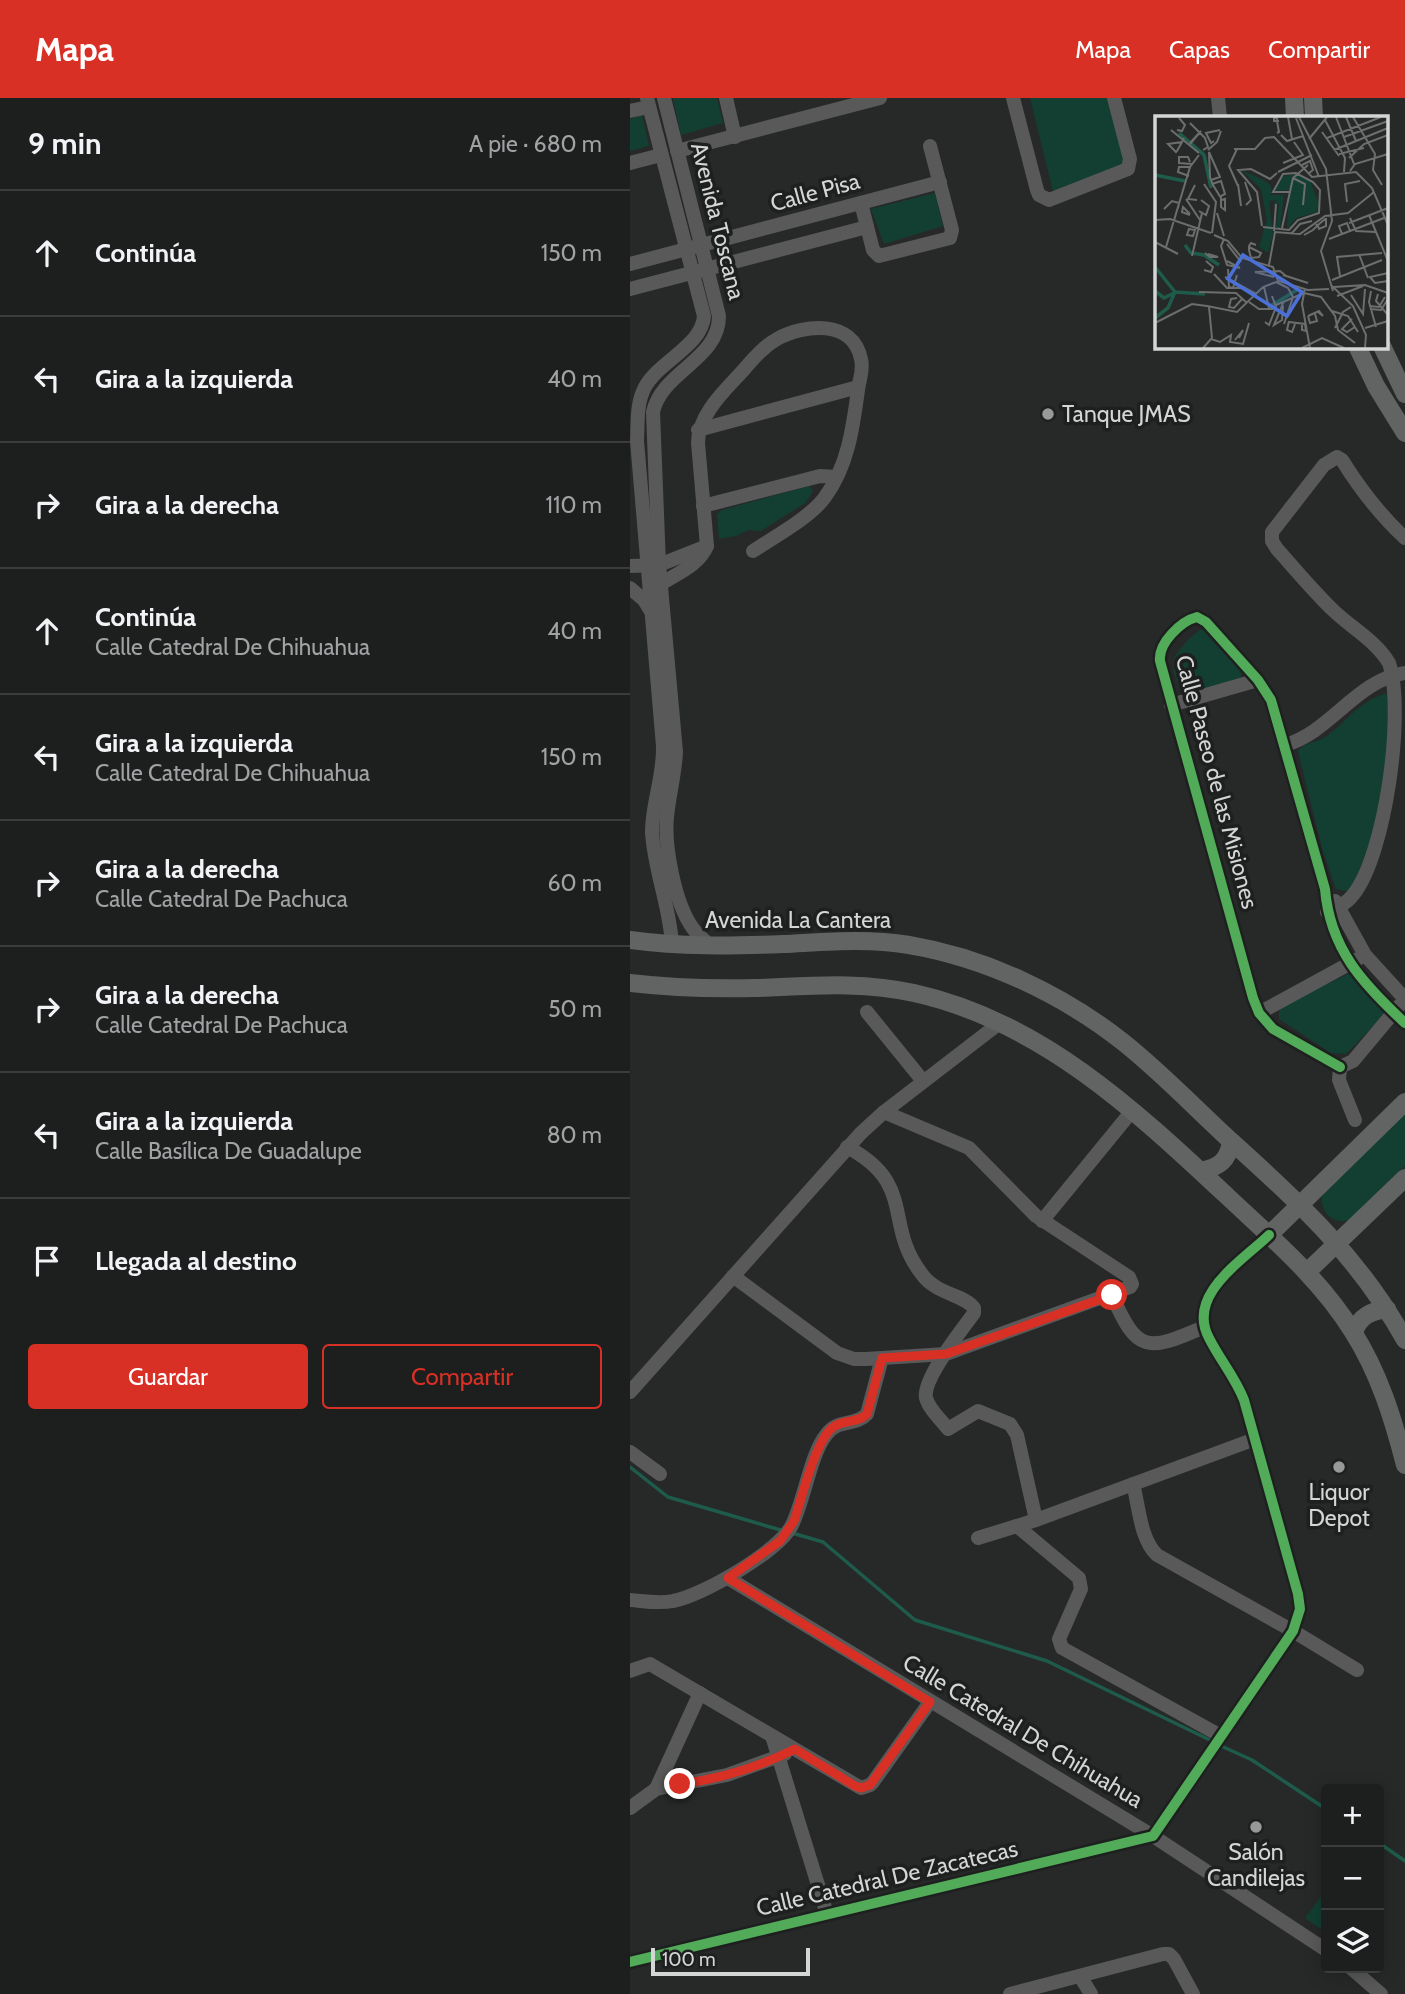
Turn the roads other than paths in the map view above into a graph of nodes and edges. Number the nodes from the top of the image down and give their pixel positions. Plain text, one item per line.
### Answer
1 (664, 98) edge
2 (726, 98) edge
3 (880, 98) edge
4 (1013, 98) edge
5 (1114, 98) edge
6 (1217, 98) edge
7 (1294, 98) edge
8 (1313, 98) edge
9 (648, 102) edge
10 (827, 105) edge
11 (630, 111) edge
12 (1220, 116) edge
13 (1295, 116) edge
14 (1314, 116) edge
15 (735, 137) junction
16 (930, 146) dead end
17 (677, 151) junction
18 (661, 155) junction
19 (630, 163) edge
20 (940, 182) junction
21 (861, 204) junction
22 (867, 227) junction
23 (702, 246) junction
24 (687, 250) junction
25 (630, 264) edge
26 (708, 269) junction
27 (693, 273) junction
28 (630, 289) edge
29 (1358, 348) edge
30 (1383, 348) edge
31 (858, 387) junction
32 (1405, 394) edge
33 (637, 412) junction
34 (653, 412) junction
35 (698, 430) junction
36 (1405, 433) edge
37 (653, 440) junction
38 (637, 441) junction
39 (836, 477) junction
40 (703, 506) junction
41 (1405, 538) edge
42 (706, 546) junction
43 (753, 551) dead end
44 (653, 565) junction
45 (630, 566) edge
46 (661, 583) junction
47 (630, 588) edge
48 (657, 607) junction
49 (1258, 680) junction
50 (1397, 681) edge
51 (1171, 705) junction
52 (1285, 745) junction
53 (674, 903) junction
54 (1333, 909) junction
55 (630, 940) edge
56 (672, 944) junction
57 (711, 946) junction
58 (1365, 955) junction
59 (1350, 964) junction
60 (630, 983) edge
61 (1405, 999) edge
62 (867, 1012) dead end
63 (1394, 1012) junction
64 (1259, 1013) junction
65 (1001, 1021) junction
66 (1405, 1023) edge
67 (1340, 1067) junction
68 (923, 1082) junction
69 (1405, 1102) edge
70 (1132, 1111) junction
71 (884, 1112) junction
72 (1355, 1120) dead end
73 (1231, 1142) junction
74 (847, 1147) junction
75 (1201, 1171) junction
76 (1405, 1178) edge
77 (1299, 1205) junction
78 (1042, 1221) junction
79 (1269, 1235) junction
80 (1338, 1244) junction
81 (1307, 1272) junction
82 (733, 1276) junction
83 (1112, 1295) junction
84 (1387, 1309) junction
85 (1203, 1323) junction
86 (1354, 1332) junction
87 (1405, 1340) edge
88 (946, 1354) junction
89 (882, 1358) junction
90 (630, 1392) edge
91 (1255, 1439) junction
92 (630, 1452) edge
93 (1405, 1465) edge
94 (660, 1474) dead end
95 (1133, 1484) junction
96 (1036, 1520) junction
97 (1017, 1526) junction
98 (978, 1538) dead end
99 (728, 1578) junction
100 (633, 1597) edge
101 (1293, 1631) junction
102 (1357, 1670) dead end
103 (630, 1671) edge
104 (700, 1693) junction
105 (930, 1702) junction
106 (772, 1736) junction
107 (1221, 1736) junction
108 (795, 1749) junction
109 (777, 1758) junction
110 (656, 1789) junction
111 (630, 1808) edge
112 (1153, 1836) junction
113 (827, 1914) junction
114 (1321, 1947) edge
115 (630, 1962) edge
116 (1357, 1973) edge
117 (1080, 1976) junction
118 (1011, 1994) edge
119 (1091, 1994) edge
120 (1193, 1994) edge
121 (1381, 1994) edge

1 - 17 street, Avenida Toscana
2 - 15 street
3 - 10 street
4 - 5 street
6 - 12 street
7 - 13 main road
8 - 14 main road
9 - 11 street
9 - 18 street, Avenida Toscana
10 - 15 street
15 - 17 street
16 - 20 street
17 - 23 street, Avenida Toscana
18 - 19 street
18 - 24 street, Avenida Toscana
20 - 21 street, Calle Pisa
20 - 22 street
21 - 22 street
21 - 23 street, Calle Pisa
22 - 26 street, Calle Pisa
23 - 24 street, Calle Pisa
23 - 26 street, Avenida Toscana
24 - 25 street, Calle Pisa
24 - 27 street, Avenida Toscana
26 - 27 street, Calle Pisa
26 - 34 street, Avenida Toscana
27 - 28 street, Calle Pisa
27 - 33 street, Avenida Toscana
29 - 36 main road
30 - 32 main road
31 - 35 street
31 - 35 street
31 - 39 street
33 - 34 street
33 - 38 street, Avenida Toscana
34 - 37 street, Avenida Toscana
35 - 40 street
37 - 38 street
37 - 44 street, Avenida Toscana
38 - 44 street, Avenida Toscana
39 - 40 street
39 - 43 street
40 - 42 street
41 - 50 street
42 - 44 street
42 - 46 street
44 - 45 street
44 - 46 street, Avenida Toscana
44 - 48 street, Avenida Toscana
46 - 48 street, Avenida Toscana
47 - 48 street
48 - 53 street, Avenida Toscana
49 - 51 street, Calle Paseo de las Misiones
49 - 51 street, Calle Paseo de las Misiones
49 - 52 street, Calle Paseo de las Misiones
50 - 52 street
50 - 54 street
51 - 64 street, Calle Paseo de las Misiones
52 - 54 street, Calle Paseo de las Misiones
53 - 56 street, Avenida Toscana
53 - 57 street, Avenida Toscana
54 - 58 street, Calle Paseo de las Misiones
54 - 59 street, Calle Paseo de las Misiones
55 - 56 main road, Avenida La Cantera
56 - 57 main road, Avenida La Cantera
57 - 73 main road, Avenida La Cantera
58 - 59 street
58 - 61 street, Calle Paseo de las Misiones
59 - 63 street, Calle Paseo de las Misiones
59 - 64 street
60 - 65 main road
61 - 63 street
62 - 68 street
63 - 66 street, Calle Paseo de las Misiones
63 - 67 street
64 - 67 street
65 - 68 street
65 - 70 main road
67 - 72 street
68 - 71 street
69 - 77 main road
70 - 75 main road
70 - 78 street
71 - 74 street
71 - 78 street
73 - 75 main road
73 - 77 main road, Avenida La Cantera
74 - 82 street
74 - 88 street
75 - 79 main road
76 - 80 main road
77 - 79 main road
77 - 80 main road, Avenida La Cantera
78 - 83 street
79 - 81 main road
79 - 85 street
80 - 81 main road
80 - 84 main road, Avenida La Cantera
81 - 86 main road
82 - 89 street
82 - 90 street
83 - 85 street
83 - 88 street
84 - 86 main road
84 - 87 main road, Avenida La Cantera
85 - 91 street
86 - 93 main road
88 - 89 street
88 - 96 street
89 - 99 street
91 - 95 street
91 - 101 street
92 - 94 street
95 - 96 street
95 - 101 street
96 - 97 street
97 - 98 street
97 - 107 street
99 - 100 street
99 - 105 street, Calle Catedral De Chihuahua
101 - 102 street
101 - 107 street
103 - 104 street
104 - 106 street
104 - 110 street
105 - 108 street
105 - 112 street, Calle Catedral De Chihuahua
106 - 108 street
106 - 109 street
107 - 112 street
108 - 109 street
109 - 110 street
109 - 113 street
110 - 111 street
112 - 113 street, Calle Catedral De Zacatecas
112 - 114 street, Calle Catedral De Chihuahua
113 - 115 street, Calle Catedral De Zacatecas
116 - 121 street
117 - 118 street
117 - 119 street
117 - 120 street

